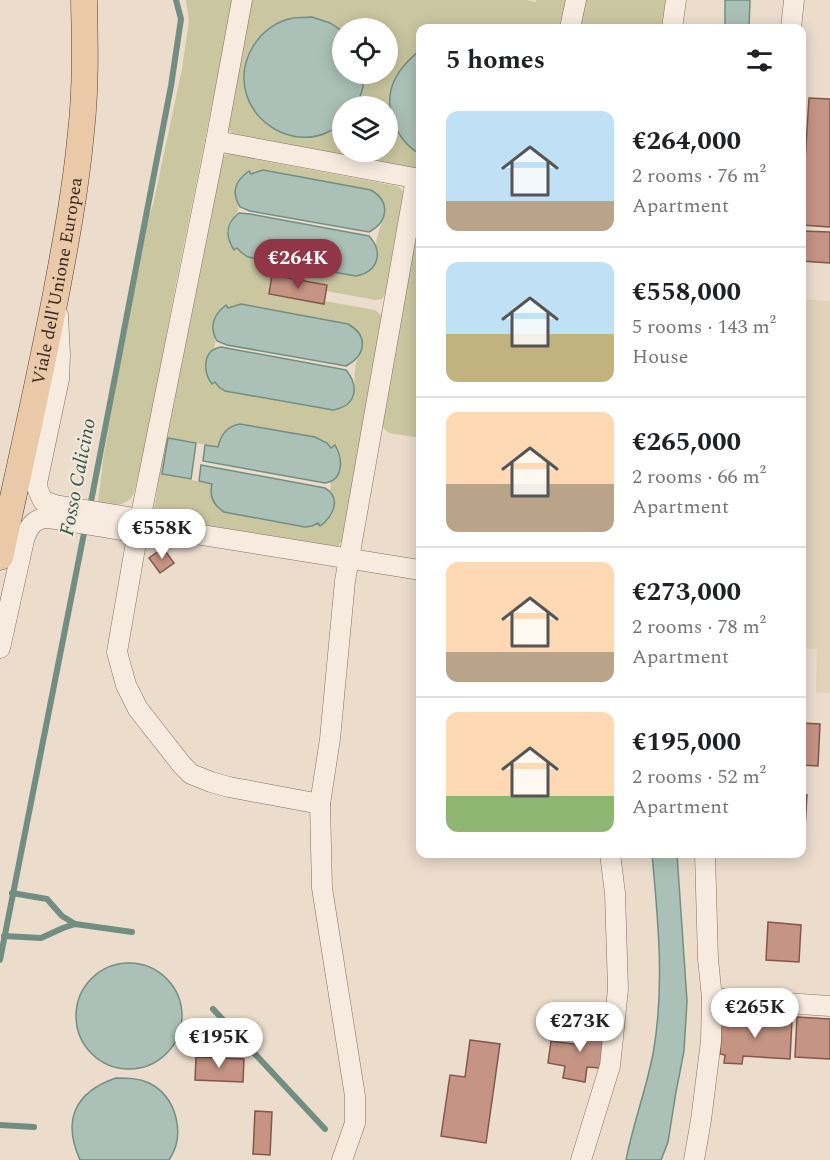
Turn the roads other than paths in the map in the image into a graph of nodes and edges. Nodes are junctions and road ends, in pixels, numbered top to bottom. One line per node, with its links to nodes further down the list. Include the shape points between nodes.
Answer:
1 (84, 0): 12 (main road, Viale dell'Unione Europea, via 81,130)
2 (242, 0): 9 (street)
3 (576, 0): 6 (street)
4 (676, 0): 7 (street)
5 (794, 0): 8 (street)
6 (571, 24)
7 (673, 24)
8 (792, 24)
9 (216, 141): 10 (street); 14 (street)
10 (416, 179)
11 (416, 190): 16 (street)
12 (56, 292): 13 (street, via 59,380 37,483 43,501); 15 (main road, Viale dell'Unione Europea)
13 (53, 512): 14 (street, via 110,521 129,517); 18 (street, via 36,520 27,532)
14 (139, 525): 16 (street); 19 (street, via 117,652 138,709 191,774 230,787)
15 (0, 558)
16 (349, 558): 17 (street); 19 (street)
17 (416, 569)
18 (0, 648)
19 (320, 804): 24 (street, via 322,888 355,1096 355,1123)
20 (611, 858): 25 (street, via 618,989 610,1066)
21 (705, 858): 22 (street)
22 (712, 998): 23 (street); 26 (street, via 710,1055)
23 (830, 1006)
24 (342, 1160)
25 (581, 1160)
26 (694, 1160)

